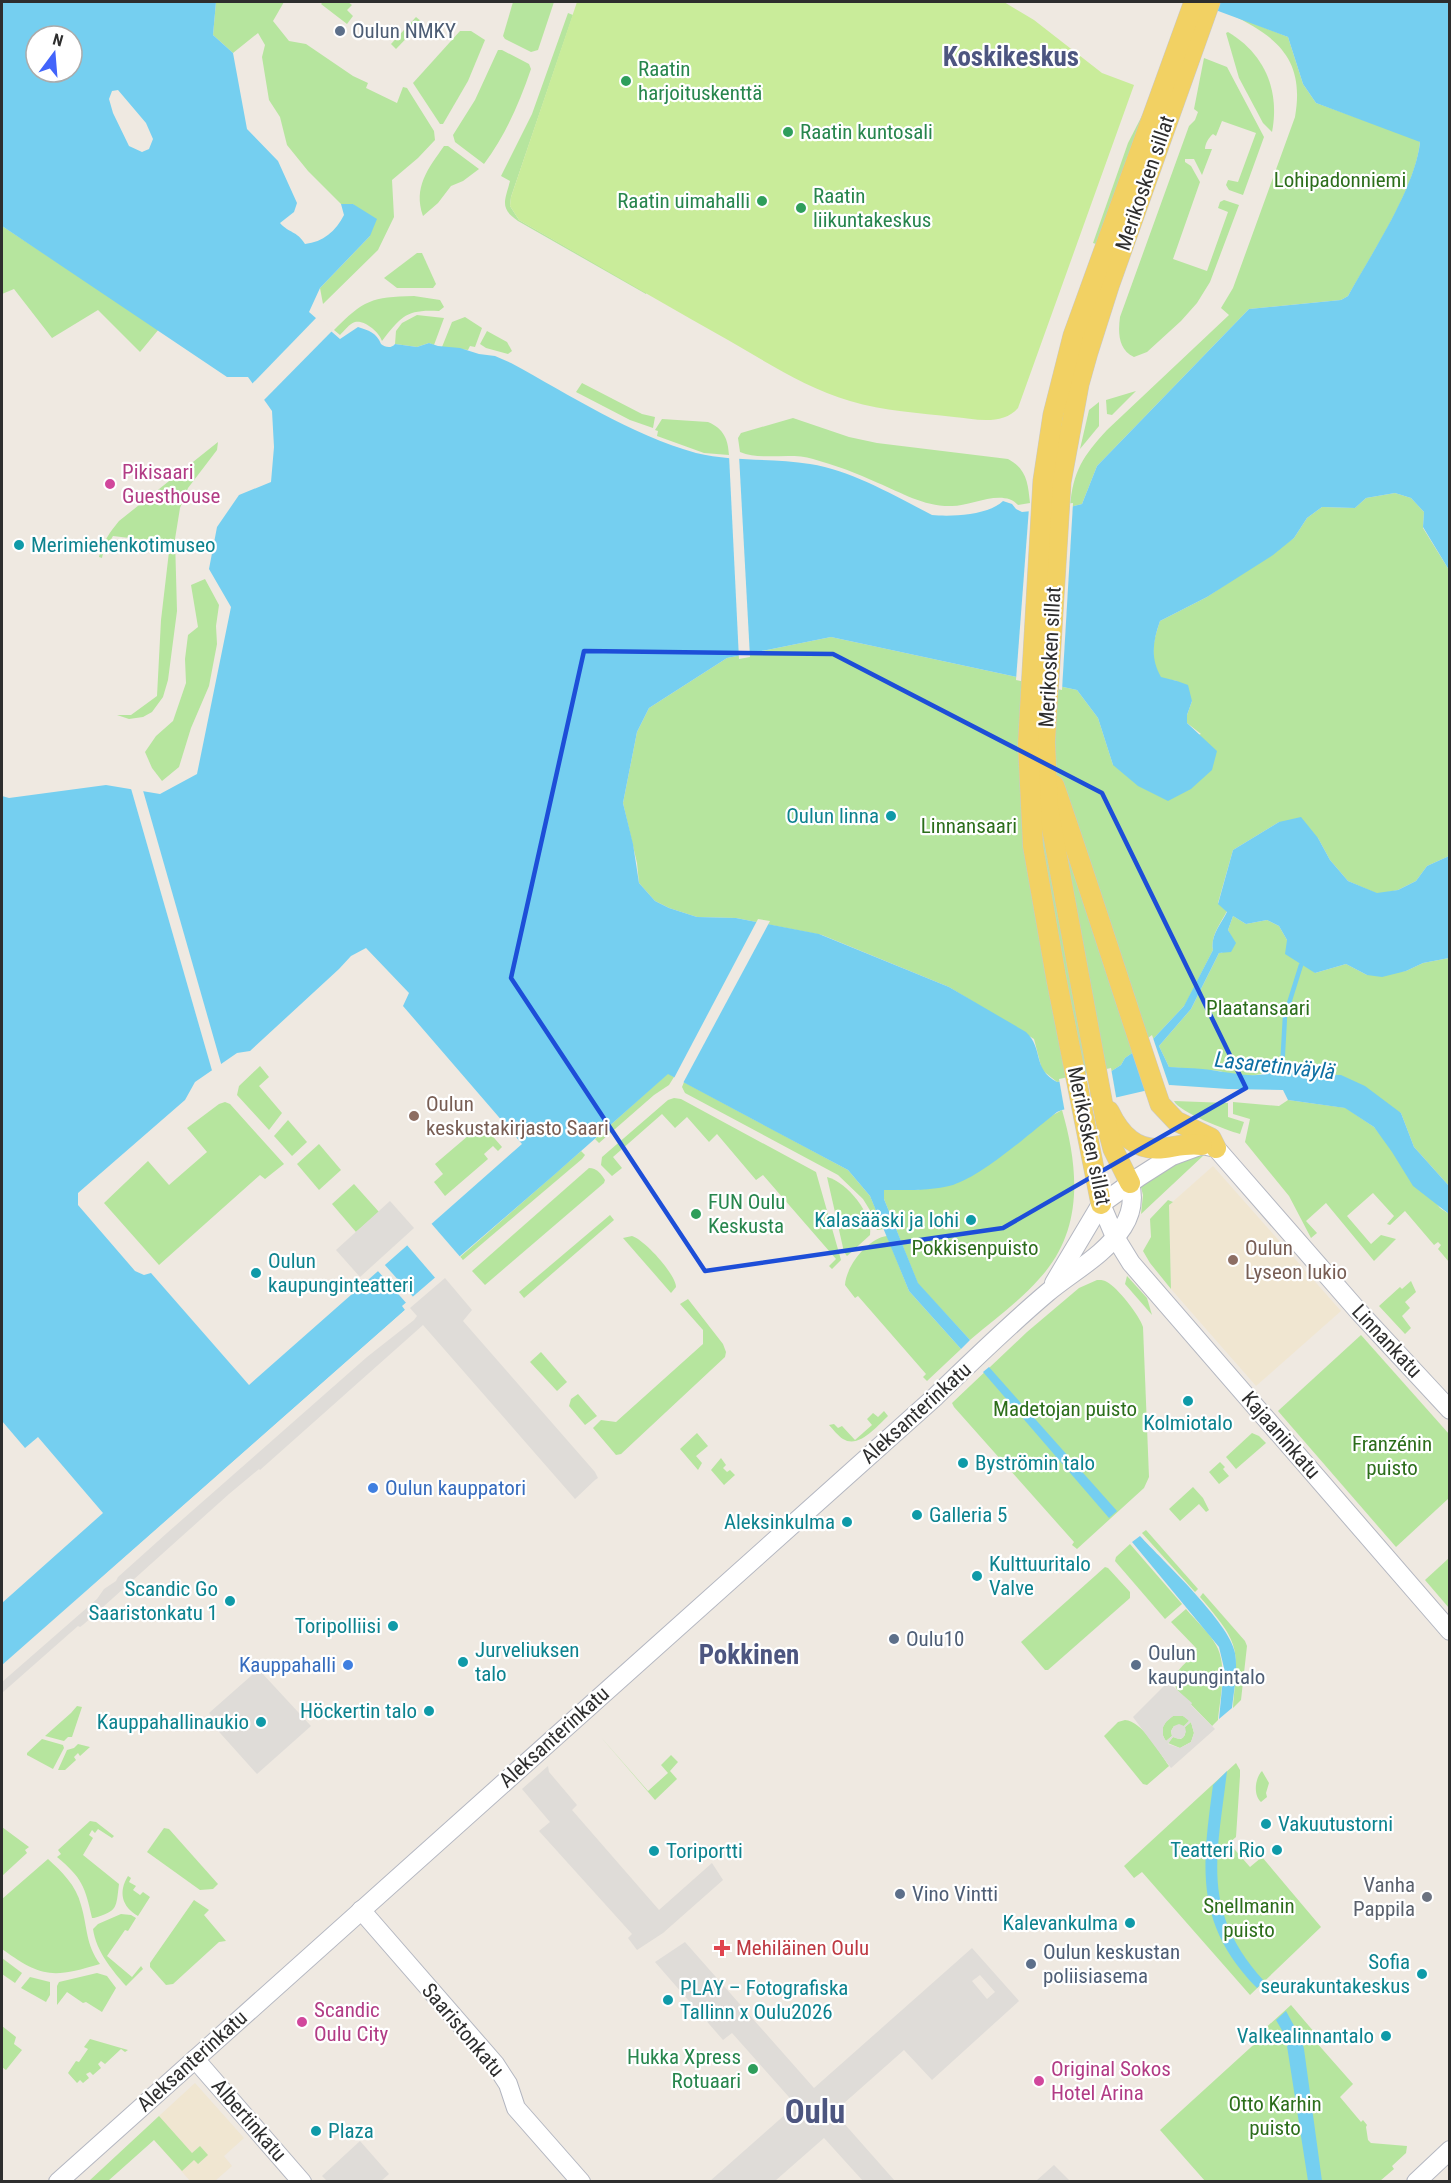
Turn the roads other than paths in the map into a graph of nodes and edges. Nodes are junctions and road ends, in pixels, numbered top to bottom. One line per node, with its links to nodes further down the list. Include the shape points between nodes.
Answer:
1 (1194, 2): 3 (main road, Merikosken sillat)
2 (1210, 2): 3 (main road, Merikosken sillat)
3 (1182, 57): 4 (main road, Merikosken sillat, via 1073,336 1053,415)
4 (1039, 749): 5 (main road, Merikosken sillat, via 1100,1094); 6 (main road, via 1089,886 1160,1104 1176,1121 1210,1138); 8 (main road, Merikosken sillat, via 1033,846)
5 (1110, 1122): 6 (main road, via 1129,1139 1150,1149 1188,1143); 7 (main road, Merikosken sillat, via 1113,1149)
6 (1209, 1147): 7 (main road, via 1172,1156); 11 (main road, Linnankatu)
7 (1131, 1183): 8 (main road); 9 (main road, Merikosken sillat, via 1130,1214)
8 (1101, 1204): 9 (main road, Merikosken sillat); 10 (main road, Aleksanterinkatu)
9 (1115, 1238): 10 (main road, Aleksanterinkatu); 12 (main road, Kajaaninkatu, via 1156,1293)
10 (1048, 1292): 13 (main road, Aleksanterinkatu)
11 (1449, 1410)
12 (1449, 1631)
13 (361, 1910): 14 (main road, Aleksanterinkatu); 18 (main road, Saaristonkatu, via 495,2064 508,2084 516,2108)
14 (195, 2059): 16 (main road, Aleksanterinkatu); 17 (main road, Albertinkatu)
15 (1449, 2150): 19 (main road)
16 (58, 2181)
17 (302, 2181)
18 (581, 2181)
19 (1416, 2181)

